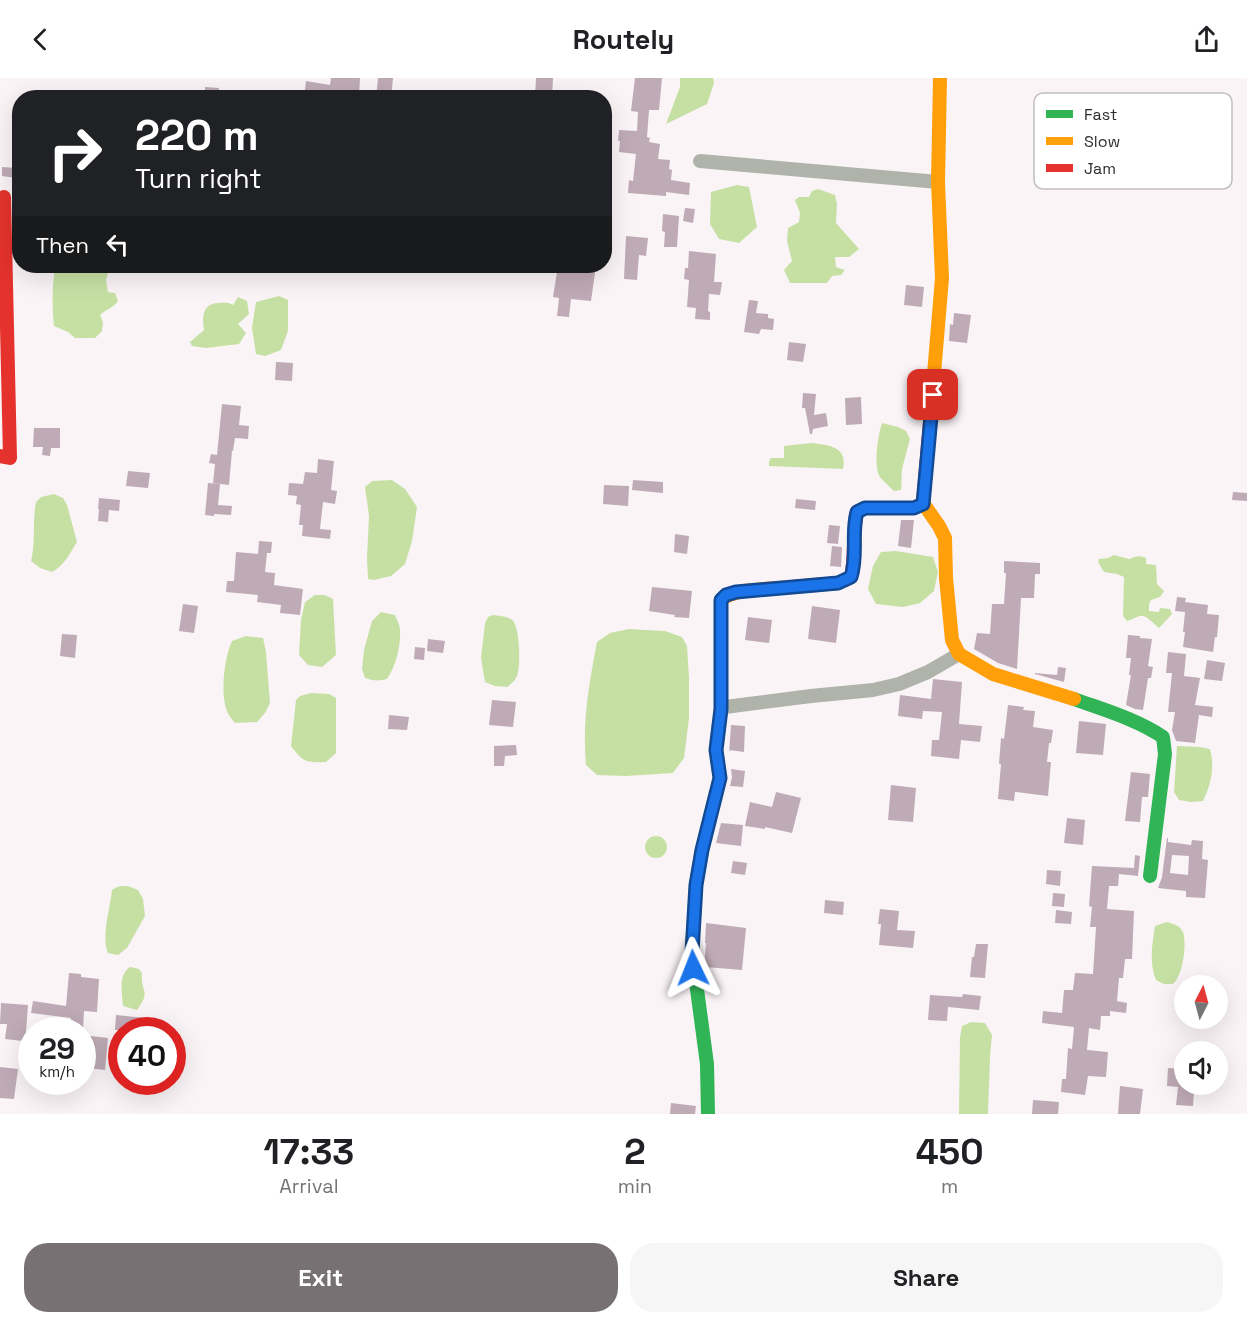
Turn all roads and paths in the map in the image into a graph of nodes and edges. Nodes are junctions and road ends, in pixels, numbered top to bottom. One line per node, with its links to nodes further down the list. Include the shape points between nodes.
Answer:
1 (940, 78): 3 (street)
2 (700, 161): 3 (street)
3 (938, 182): 6 (street, via 942,278)
4 (4, 197): 5 (street, via 10,458)
5 (0, 456)
6 (923, 504): 7 (street, via 945,538 952,640); 8 (street, via 914,508 865,508 857,512 851,577 838,583 736,592 721,600)
7 (959, 654): 8 (street, via 899,684); 9 (street, via 993,674 1119,715 1163,737 1165,754)
8 (721, 709): 10 (street, via 716,750 720,778 696,885 692,952)
9 (1150, 876)
10 (708, 1114)

